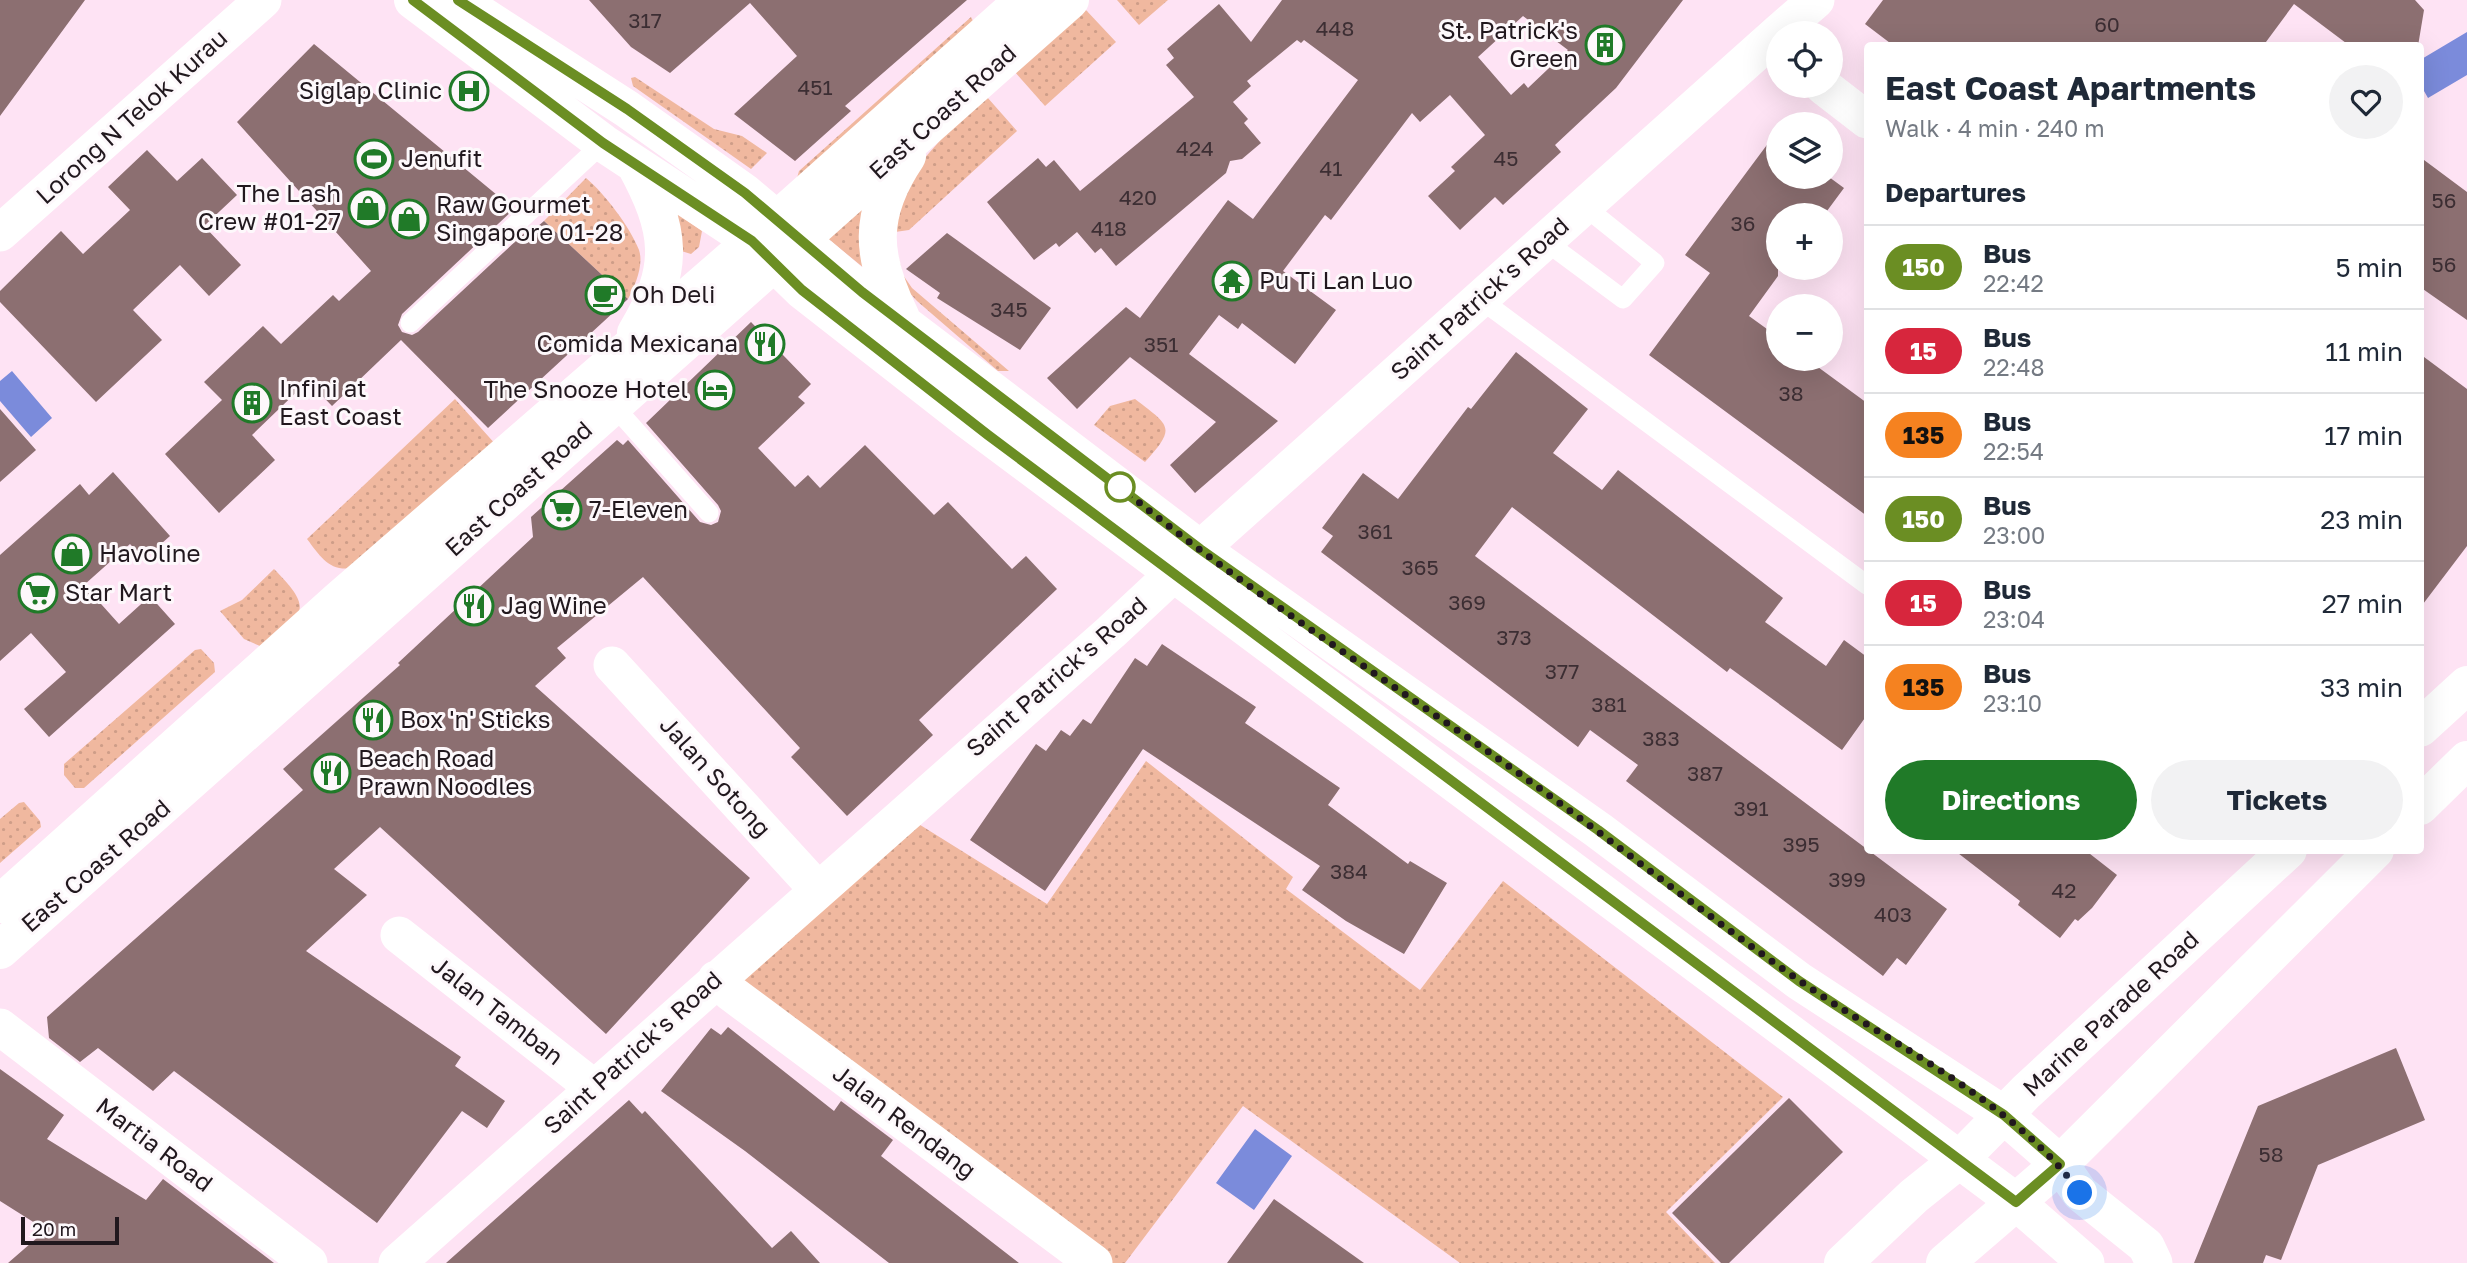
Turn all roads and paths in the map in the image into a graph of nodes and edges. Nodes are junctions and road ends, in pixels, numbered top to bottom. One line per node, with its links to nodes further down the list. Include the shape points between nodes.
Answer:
1 (263, 0): 16 (street, Lorong N Telok Kurau)
2 (413, 0): 13 (main road)
3 (458, 0): 10 (main road)
4 (1024, 0): 17 (main road, East Coast Road)
5 (1070, 0): 12 (main road, East Coast Road)
6 (1815, 0): 7 (street, Saint Patrick's Road)
7 (1794, 21)
8 (1766, 48): 15 (street, Saint Patrick's Road)
9 (1839, 98): 11 (street)
10 (627, 109): 13 (main road); 17 (main road)
11 (1864, 118)
12 (928, 125): 17 (main road, East Coast Road); 21 (main road, via 893,176 878,221 877,256 883,282)
13 (603, 143): 14 (main road); 20 (lane)
14 (635, 164): 17 (main road); 22 (main road, via 659,215 665,254 656,300)
15 (1584, 206): 18 (street, Saint Patrick's Road); 18 (lane, via 1655,263 1623,299)
16 (0, 233)
17 (776, 241): 21 (main road); 22 (main road, East Coast Road); 23 (main road, East Coast Road); 26 (main road, via 873,346)
18 (1545, 241): 19 (street, Saint Patrick's Road)
19 (1480, 299): 25 (street, Saint Patrick's Road); 27 (lane)
20 (410, 323)
21 (903, 323): 25 (main road)
22 (626, 350): 36 (main road, East Coast Road)
23 (612, 405): 24 (lane); 38 (main road, East Coast Road)
24 (709, 513)
25 (1200, 549): 26 (street, Saint Patrick's Road); 42 (main road, via 1598,830 1799,981)
26 (1172, 575): 35 (street, Saint Patrick's Road); 43 (main road)
27 (1864, 583)
28 (612, 665): 35 (street, Jalan Sotong)
29 (2467, 685): 30 (main road)
30 (2424, 724)
31 (2467, 760): 32 (main road)
32 (2424, 802)
33 (2284, 854): 42 (main road, Marine Parade Road)
34 (2371, 854): 44 (main road)
35 (818, 890): 39 (street, Saint Patrick's Road)
36 (0, 904)
37 (399, 934): 41 (street, Jalan Tamban)
38 (0, 950)
39 (716, 979): 41 (street, Saint Patrick's Road); 48 (street, Jalan Rendang)
40 (0, 1027): 46 (street, Martia Road)
41 (594, 1088): 47 (street, Saint Patrick's Road)
42 (2004, 1115): 43 (main road, Marine Parade Road); 44 (main road)
43 (1959, 1160): 45 (main road); 49 (main road, Marine Parade Road)
44 (2060, 1164): 45 (main road); 52 (street, via 2080,1193 2146,1246)
45 (2016, 1202): 50 (main road); 51 (street)
46 (309, 1263)
47 (397, 1263)
48 (1094, 1263)
49 (1843, 1263)
50 (1945, 1263)
51 (2086, 1263)
52 (2154, 1263)

